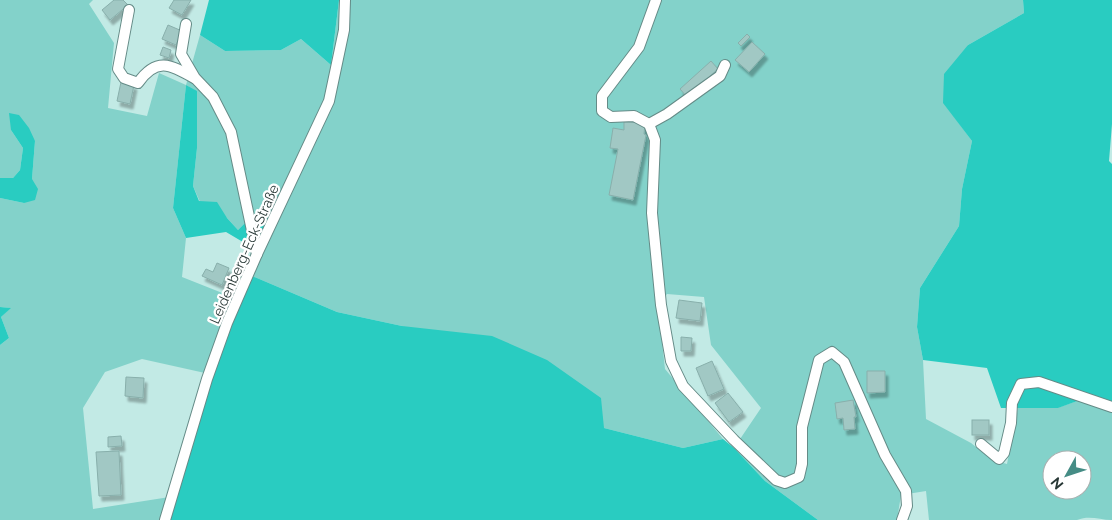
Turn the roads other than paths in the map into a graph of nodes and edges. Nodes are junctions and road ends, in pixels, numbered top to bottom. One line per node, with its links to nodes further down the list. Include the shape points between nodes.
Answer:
1 (346, 0): 8 (street, Leidenberg-Eck-Straße, via 344,30 329,101)
2 (656, 0): 7 (street, via 639,47 602,96 602,111 611,117 634,116)
3 (129, 10): 6 (street, via 118,69 124,78 138,83 157,65 175,67)
4 (186, 24): 6 (street, via 181,54)
5 (725, 65): 7 (street, via 720,76)
6 (195, 78): 8 (street, via 213,97 231,132)
7 (649, 124): 12 (street, via 655,140 652,213 661,305 671,361 683,386 776,480 786,483 798,477 802,464 802,427 819,360 832,352 844,362 885,455 906,491)
8 (257, 254): 11 (street, Leidenberg-Eck-Straße, via 207,379)
9 (1112, 406): 10 (street, via 1039,382 1021,384 1012,403 1004,453 999,459)
10 (981, 444)
11 (165, 520)
12 (902, 520)

